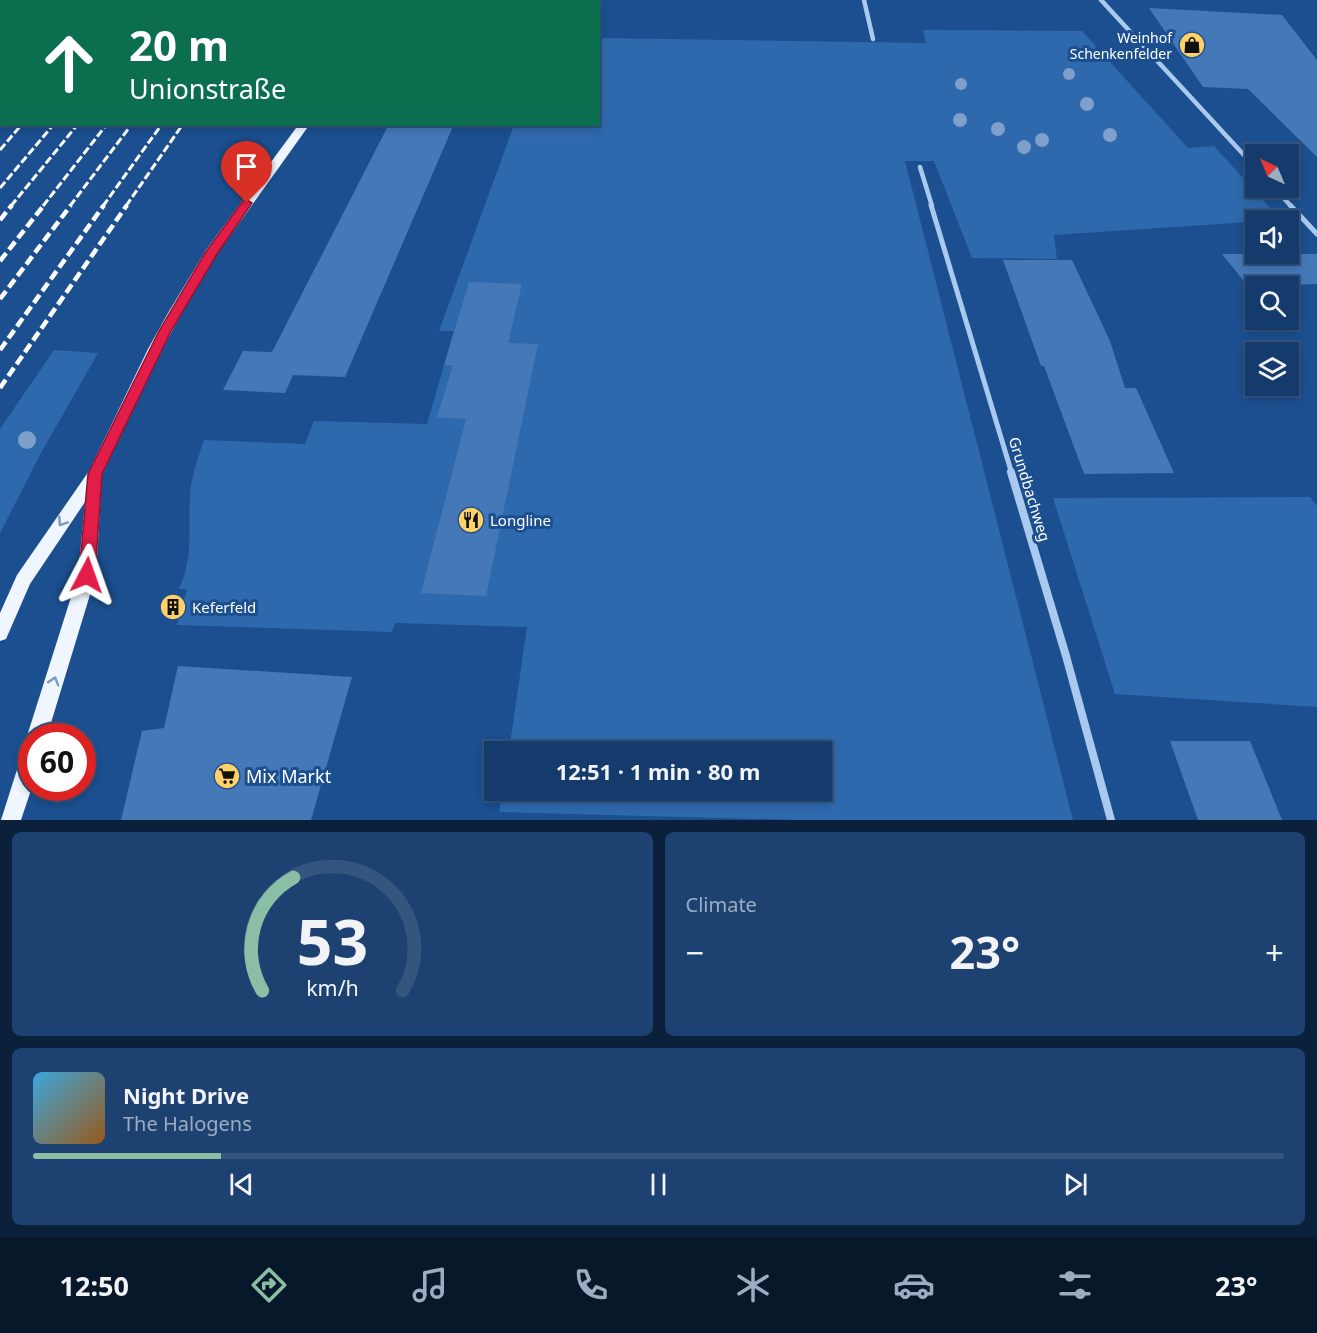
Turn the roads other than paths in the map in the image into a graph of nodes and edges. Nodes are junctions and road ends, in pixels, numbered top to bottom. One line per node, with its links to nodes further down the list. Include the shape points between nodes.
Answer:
1 (864, 0): 3 (street)
2 (1101, 0): 5 (street)
3 (873, 39)
4 (303, 126): 9 (main road, via 193,283 155,349)
5 (1245, 156)
6 (920, 167): 14 (street, Grundbachweg)
7 (1283, 198): 8 (street)
8 (1317, 234)
9 (95, 474): 10 (main road, one-way to 10, via 23,580); 11 (main road, one-way to 9, via 87,575)
10 (0, 633)
11 (41, 723)
12 (18, 798): 13 (main road)
13 (11, 820)
14 (1111, 820)

